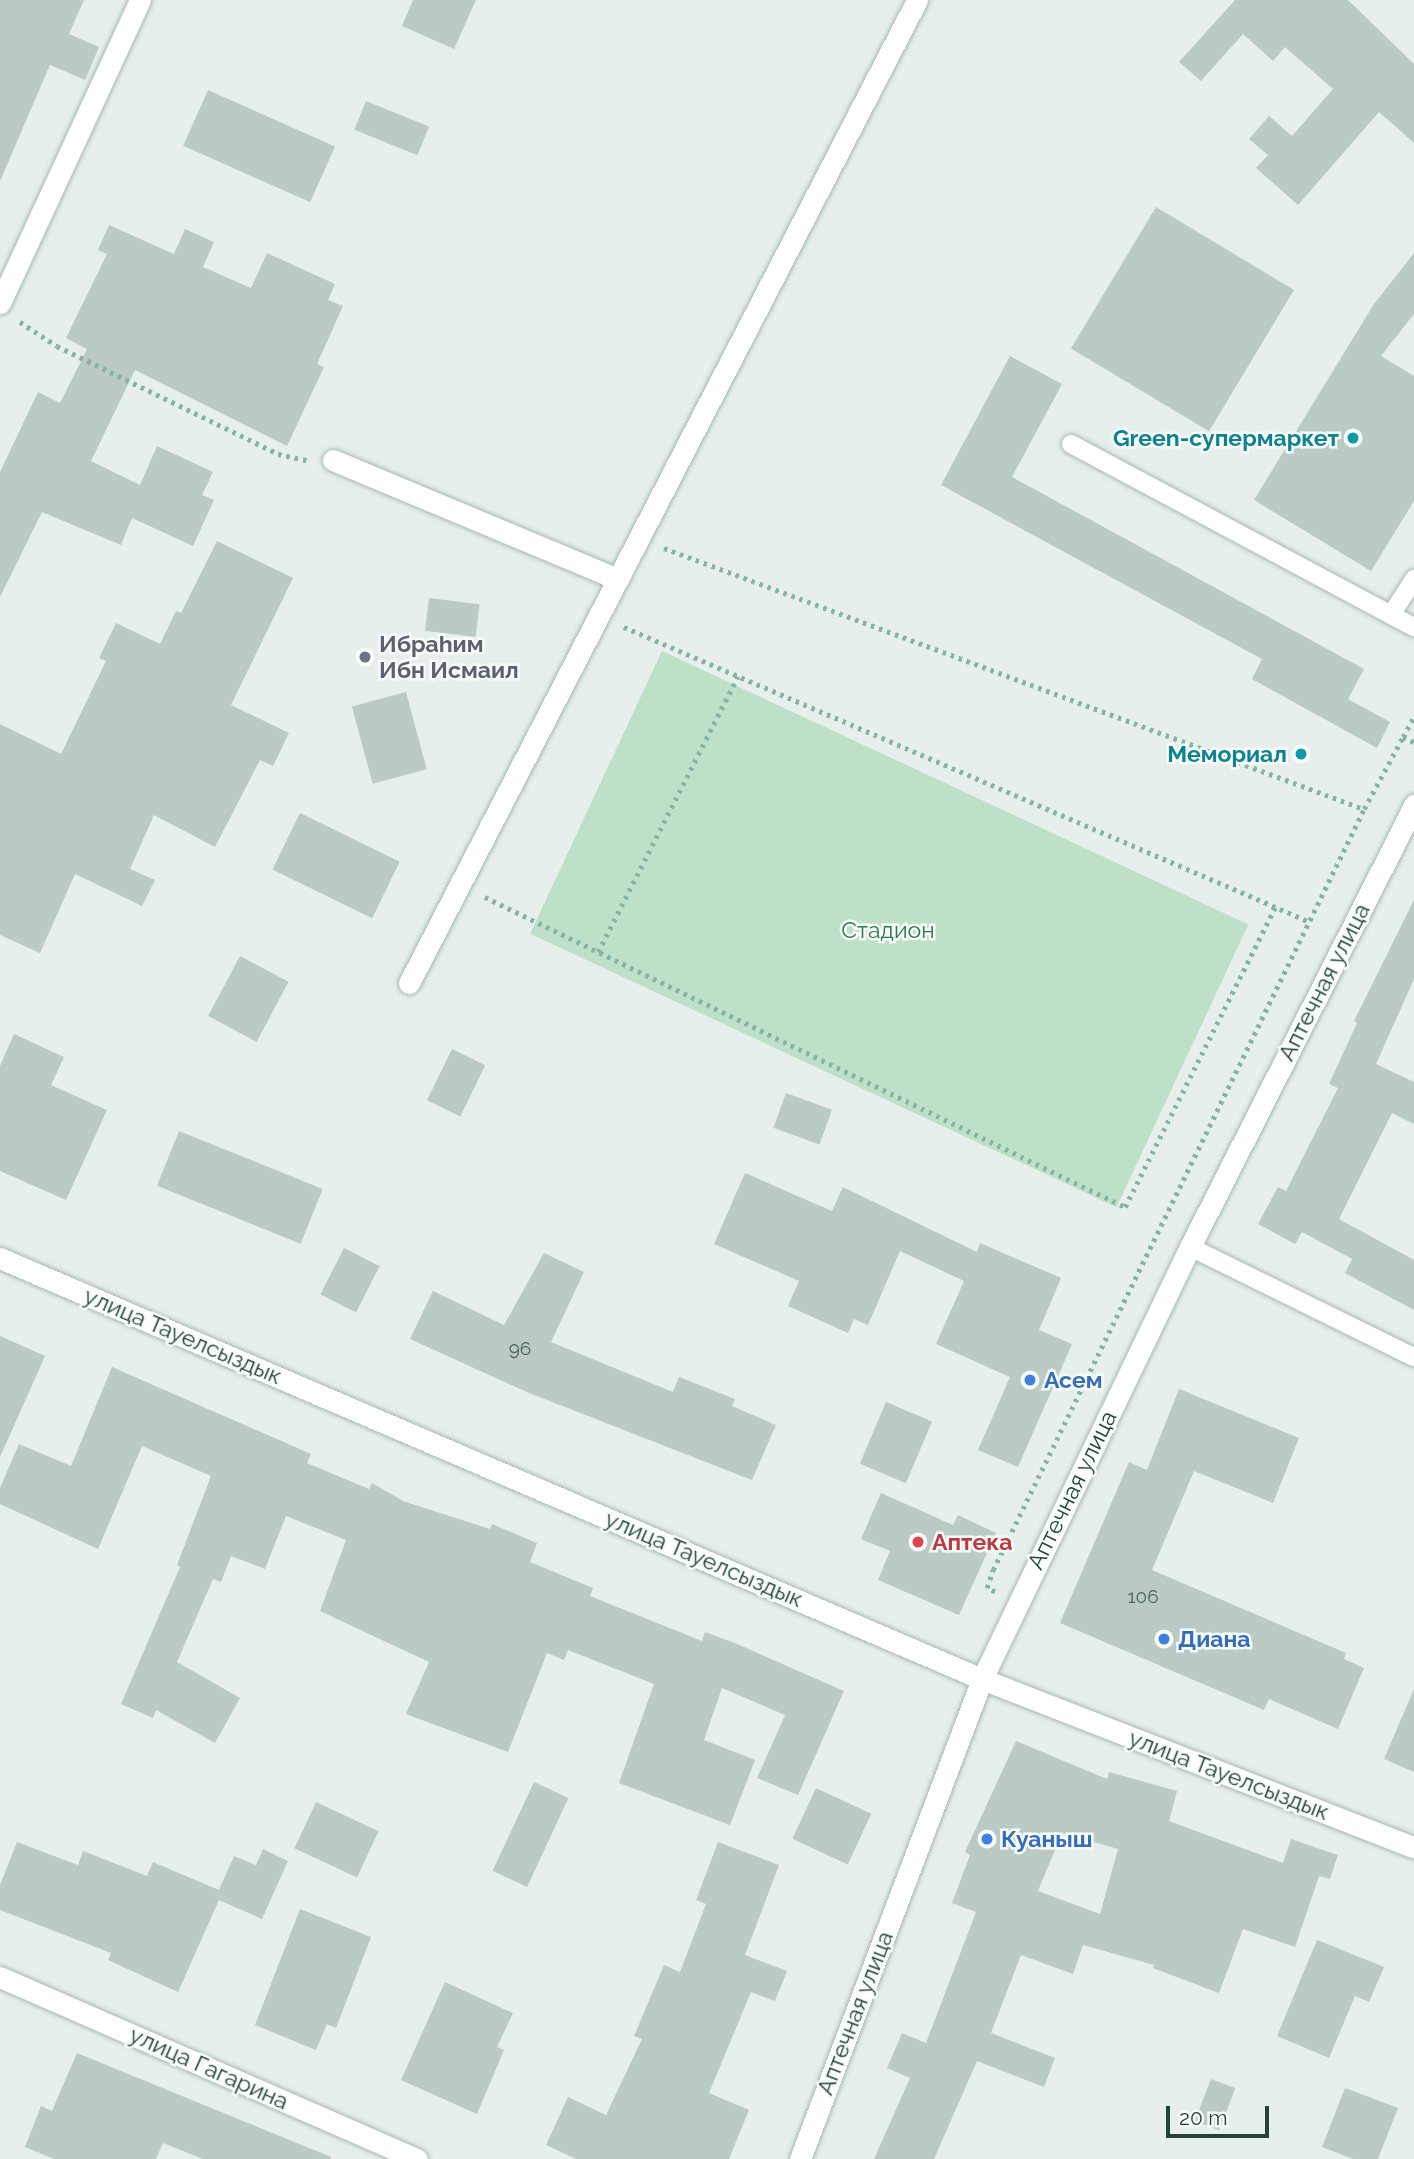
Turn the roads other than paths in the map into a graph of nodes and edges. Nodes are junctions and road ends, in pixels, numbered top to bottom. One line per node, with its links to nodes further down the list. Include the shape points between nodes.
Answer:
1 (140, 0): 3 (street)
2 (917, 0): 6 (street)
3 (0, 303)
4 (1071, 444): 8 (lane)
5 (333, 460): 6 (street)
6 (618, 579): 11 (street)
7 (1414, 579): 8 (lane)
8 (1391, 615): 9 (lane)
9 (1414, 627)
10 (1414, 806): 12 (street, Аптечная улица)
11 (409, 983)
12 (1190, 1247): 14 (lane); 15 (street, Аптечная улица)
13 (0, 1258): 15 (street, улица Тауелсыздык)
14 (1414, 1357)
15 (982, 1679): 16 (street, улица Тауелсыздык); 19 (street, Аптечная улица)
16 (1414, 1847)
17 (0, 1977): 18 (street, улица Гагарина)
18 (417, 2159)
19 (800, 2159)

